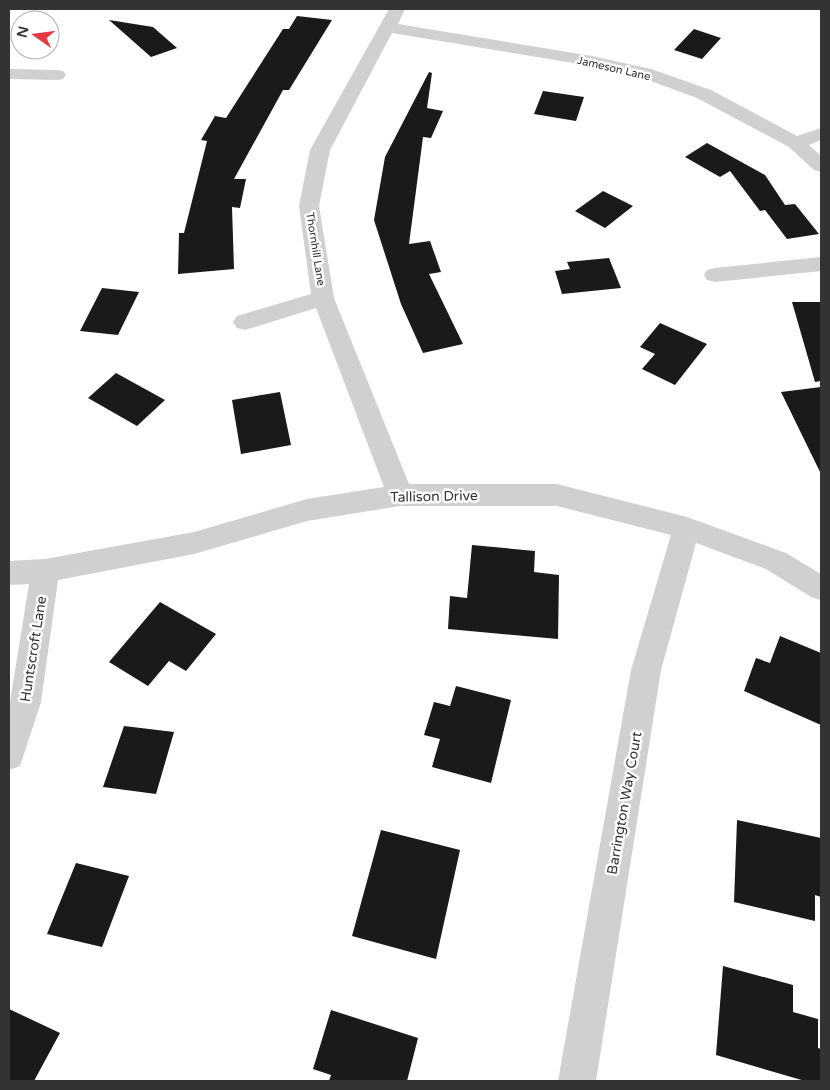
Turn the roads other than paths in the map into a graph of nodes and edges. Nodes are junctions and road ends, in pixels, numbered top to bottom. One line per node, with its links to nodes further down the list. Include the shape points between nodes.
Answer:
1 (397, 9): 2 (street, Thornhill Lane)
2 (386, 27): 6 (street, Jameson Lane, via 592,61 645,73 704,94); 10 (street, Thornhill Lane, via 320,150 309,206)
3 (9, 74): 4 (street)
4 (57, 75)
5 (821, 134): 6 (street)
6 (796, 143): 7 (street, Jameson Lane)
7 (821, 166)
8 (821, 264): 9 (street)
9 (715, 275)
10 (323, 298): 11 (street); 12 (street, Thornhill Lane)
11 (245, 322)
12 (400, 495): 13 (street, Tallison Drive, via 557,495); 14 (street, Tallison Drive, via 307,510 194,543)
13 (687, 528): 16 (street, Tallison Drive, via 776,561); 18 (street, Barrington Way Court, via 646,670)
14 (46, 571): 15 (street, Tallison Drive); 17 (street, Huntscroft Lane, via 26,702)
15 (9, 573)
16 (821, 588)
17 (9, 755)
18 (577, 1081)

